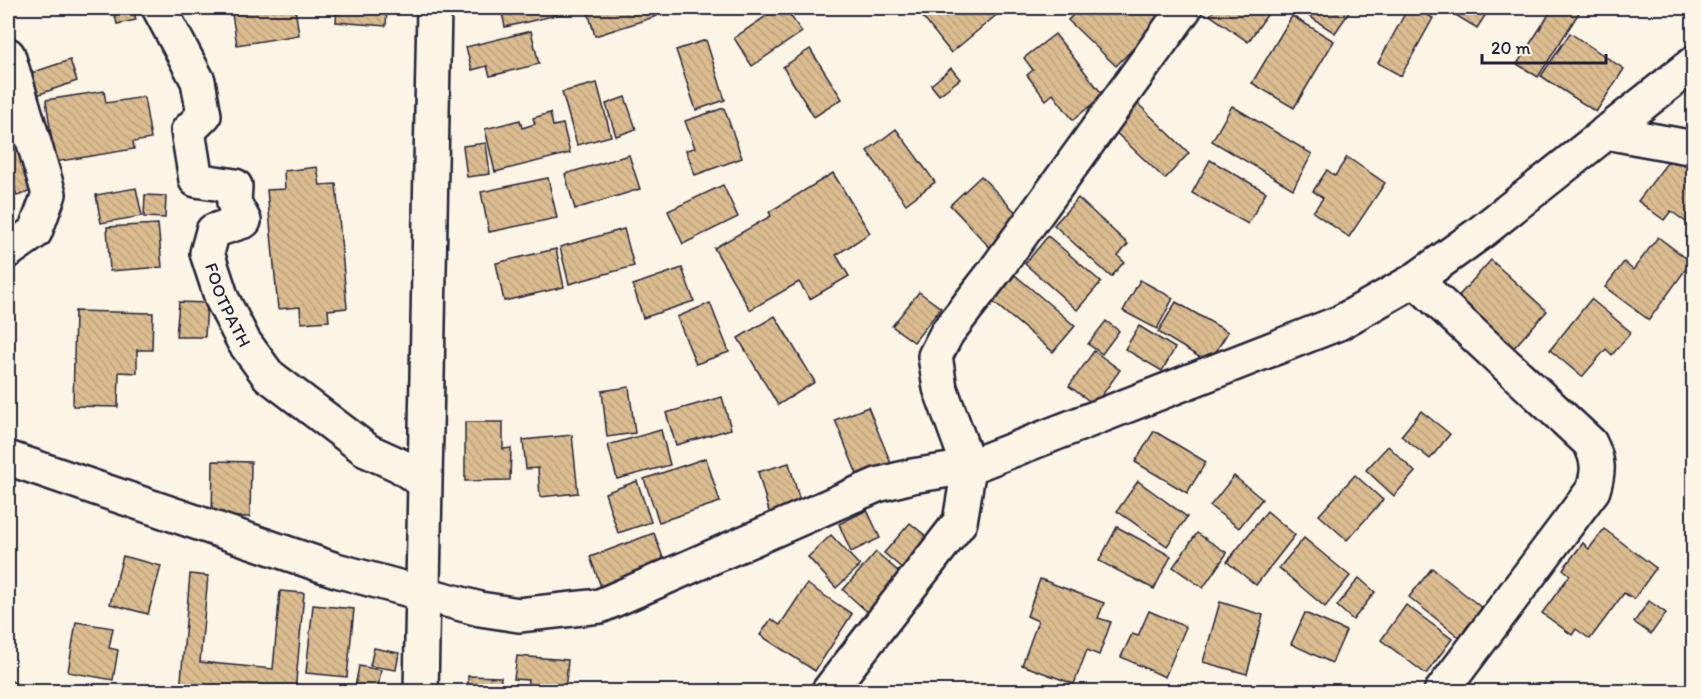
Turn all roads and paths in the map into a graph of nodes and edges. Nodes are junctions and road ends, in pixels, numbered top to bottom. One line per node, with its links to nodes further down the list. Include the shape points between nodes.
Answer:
1 (159, 8): 12 (street, FOOTPATH, via 198,81 204,115 188,130 196,180 235,186 234,203 244,221 213,231 207,253 222,299 244,342 267,375 368,452 399,465)
2 (434, 8): 12 (street)
3 (1185, 8): 11 (street, via 947,333 935,356 940,388)
4 (8, 55): 8 (street, via 49,194 35,232)
5 (1694, 63): 6 (street)
6 (1606, 132): 7 (street); 9 (street, via 1480,233)
7 (1694, 148)
8 (8, 251)
9 (1415, 279): 11 (street, via 1329,328); 16 (street, via 1590,443 1598,459 1593,490)
10 (8, 458): 13 (street, via 305,560)
11 (969, 467): 13 (street, via 877,485 600,606 519,615 480,609); 15 (street, via 960,522)
12 (424, 482): 13 (street)
13 (421, 592): 14 (street)
14 (421, 692)
15 (828, 692)
16 (1442, 692)

